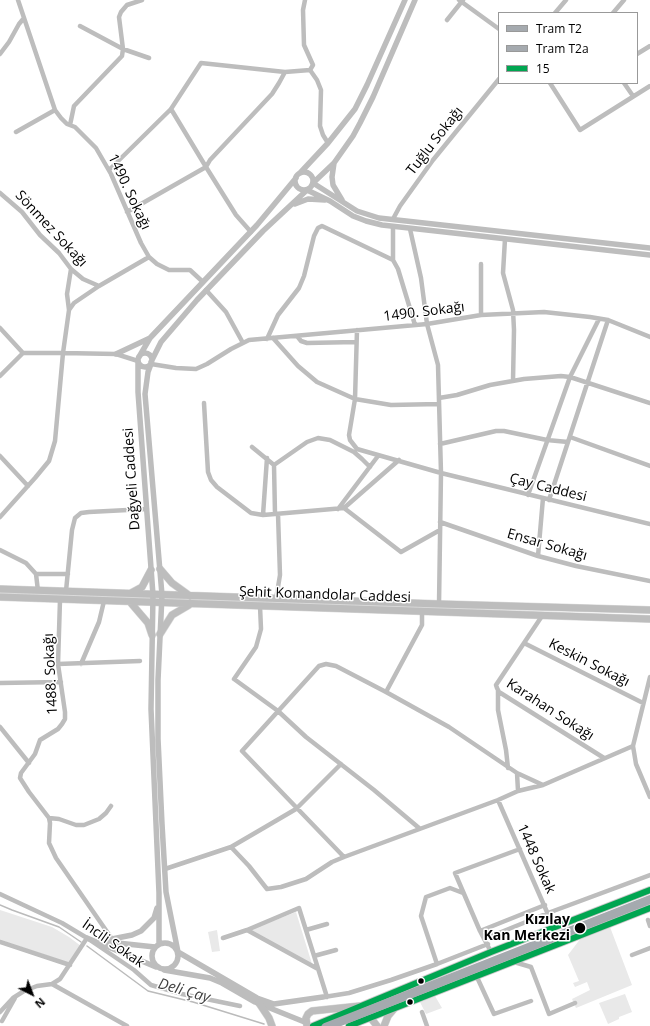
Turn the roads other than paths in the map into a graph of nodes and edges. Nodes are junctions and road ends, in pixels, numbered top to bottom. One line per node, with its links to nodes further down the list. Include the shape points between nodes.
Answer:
1 (18, 0): 11 (street, 1490. Sokağı)
2 (142, 0): 16 (street, via 127,5 119,17)
3 (306, 0): 20 (street, via 303,10 304,42 313,65)
4 (404, 0): 31 (street, via 362,95)
5 (415, 0): 32 (street, via 368,108)
6 (461, 0): 12 (street); 14 (street)
7 (566, 0): 9 (street)
8 (624, 0): 10 (street)
9 (556, 12)
10 (614, 12)
11 (24, 18): 18 (street); 28 (street, 1490. Sokağı)
12 (447, 20)
13 (80, 26): 16 (street)
14 (498, 28)
15 (650, 46): 17 (street)
16 (123, 49): 19 (street); 29 (street, via 120,59 74,106)
17 (638, 53)
18 (0, 54)
19 (149, 58)
20 (310, 70): 21 (street); 31 (street, via 321,90 320,126)
21 (285, 72): 27 (street, via 201,63); 33 (street, via 272,94)
22 (498, 80): 43 (street, Tuğlu Sokağı, via 433,160)
23 (551, 84): 26 (street, via 580,130)
24 (625, 84): 26 (street)
25 (650, 86): 26 (street)
26 (633, 96)
27 (171, 109): 33 (street); 34 (street)
28 (55, 110): 29 (street, 1490. Sokağı); 30 (street)
29 (70, 125): 34 (street, 1490. Sokağı, via 96,148)
30 (16, 132)
31 (328, 143): 35 (street)
32 (334, 163): 36 (street); 40 (street, via 333,185)
33 (206, 167): 42 (street); 46 (street, via 236,215)
34 (109, 170): 42 (street, 1490. Sokağı)
35 (298, 175): 36 (street, via 308,173); 37 (street, via 296,184 299,188); 46 (street)
36 (313, 183): 37 (street); 40 (street)
37 (307, 190): 39 (street); 41 (street)
38 (0, 193): 53 (street, Sönmez Sokağı, via 22,212)
39 (330, 201): 41 (street, via 308,199); 44 (street, via 353,216)
40 (344, 203): 43 (street, via 366,215)
41 (284, 211): 56 (street, Dağyeli Caddesi)
42 (127, 212): 50 (street, 1490. Sokağı)
43 (393, 219): 48 (street)
44 (393, 226): 45 (street); 51 (street)
45 (410, 229): 47 (street); 62 (street, via 421,278)
46 (251, 232): 54 (street)
47 (505, 239): 49 (street); 58 (street, via 503,273)
48 (650, 248)
49 (650, 255)
50 (149, 257): 54 (street, 1490. Sokağı, via 169,270 190,270); 55 (street)
51 (393, 260): 63 (street); 70 (street, via 322,226 318,228 299,288 278,315)
52 (480, 264): 59 (street)
53 (71, 269): 55 (street, Sönmez Sokağı, via 83,279); 57 (street, via 67,294)
54 (204, 282): 68 (street)
55 (99, 286): 57 (street)
56 (206, 290): 72 (street, via 226,312); 77 (street, Dağyeli Caddesi, via 166,335)
57 (68, 310): 74 (street)
58 (512, 314): 59 (street, 1490. Sokağı); 60 (street, 1490. Sokağı, via 544,312); 80 (street)
59 (481, 315): 62 (street, 1490. Sokağı)
60 (599, 318): 61 (street, 1490. Sokağı); 79 (street)
61 (608, 320): 67 (street, 1490. Sokağı); 81 (street)
62 (427, 324): 63 (street, 1490. Sokağı); 82 (street, via 438,365)
63 (415, 325): 65 (street, 1490. Sokağı)
64 (0, 328): 73 (street)
65 (357, 330): 66 (street, 1490. Sokağı); 71 (street, Çay Caddesi)
66 (297, 336): 69 (street, 1490. Sokağı); 71 (street, via 307,344)
67 (650, 337)
68 (150, 338): 75 (street); 76 (street)
69 (273, 338): 70 (street, 1490. Sokağı); 83 (street, via 298,366 318,382)
70 (267, 339): 72 (street, 1490. Sokağı)
71 (356, 342): 83 (street, Çay Caddesi)
72 (243, 343): 77 (street, 1490. Sokağı, via 196,369)
73 (23, 353): 74 (street); 78 (street)
74 (63, 353): 75 (street); 99 (street, via 55,441 48,461)
75 (116, 354): 76 (street)
76 (138, 359): 77 (street, via 143,367 148,367); 77 (street, via 142,354 147,354 151,357); 104 (street, Dağyeli Caddesi)
77 (151, 363): 114 (street, Dağyeli Caddesi, via 145,394)
78 (0, 376)
79 (570, 377): 80 (street); 81 (street); 87 (street)
80 (513, 381): 82 (street)
81 (588, 383): 86 (street); 88 (street)
82 (439, 398): 85 (street)
83 (355, 399): 85 (street, via 391,405); 92 (street, Çay Caddesi, via 350,440 357,449)
84 (204, 403): 107 (street, via 208,472 211,480 252,513)
85 (439, 404): 89 (street)
86 (650, 404)
87 (547, 440): 88 (street); 89 (street, via 496,431); 100 (street)
88 (569, 440): 96 (street); 102 (street)
89 (440, 444): 98 (street)
90 (252, 447): 93 (street)
91 (0, 456): 99 (street)
92 (378, 456): 94 (street, Çay Caddesi); 97 (street)
93 (267, 458): 95 (street); 107 (street)
94 (399, 460): 98 (street, Çay Caddesi); 103 (street)
95 (274, 465): 97 (street, via 307,442 318,438 330,440 354,452); 106 (street)
96 (650, 466)
97 (370, 467): 105 (street)
98 (441, 473): 100 (street, Çay Caddesi); 109 (street)
99 (28, 486): 108 (street)
100 (528, 495): 101 (street, Çay Caddesi)
101 (543, 498): 102 (street, Çay Caddesi); 113 (street)
102 (549, 500): 110 (street, Çay Caddesi)
103 (344, 508): 105 (street); 111 (street, via 401,552)
104 (147, 509): 115 (street, Dağyeli Caddesi); 117 (street, via 81,514 75,518)
105 (338, 509): 106 (street)
106 (276, 514): 107 (street); 127 (street, via 280,575)
107 (263, 515)
108 (0, 517)
109 (440, 522): 111 (street); 113 (street, Ensar Sokağı)
110 (650, 524)
111 (440, 530): 134 (street)
112 (0, 550): 116 (street, via 26,563)
113 (538, 556): 118 (street, Ensar Sokağı)
114 (160, 569): 124 (street, Dağyeli Caddesi); 125 (main road, via 172,583)
115 (151, 570): 122 (main road, via 142,587); 123 (street, Dağyeli Caddesi)
116 (36, 574): 117 (street); 120 (street)
117 (68, 574): 121 (street)
118 (650, 581)
119 (0, 589): 120 (main road, Şehit Komandolar Caddesi)
120 (38, 591): 121 (main road, Şehit Komandolar Caddesi)
121 (66, 591): 122 (main road, Şehit Komandolar Caddesi)
122 (129, 594): 123 (main road, Şehit Komandolar Caddesi)
123 (153, 594): 124 (main road, Şehit Komandolar Caddesi); 131 (street, Dağyeli Caddesi)
124 (162, 595): 125 (main road, Şehit Komandolar Caddesi); 132 (street, Dağyeli Caddesi)
125 (190, 596): 127 (main road, Şehit Komandolar Caddesi)
126 (0, 597): 128 (main road, Şehit Komandolar Caddesi)
127 (276, 599): 134 (main road, Şehit Komandolar Caddesi)
128 (60, 600): 129 (main road, Şehit Komandolar Caddesi); 144 (street, 1488. Sokağı)
129 (104, 601): 130 (main road, Şehit Komandolar Caddesi); 145 (street, via 99,622)
130 (130, 602): 131 (main road, Şehit Komandolar Caddesi); 140 (main road, via 148,622)
131 (152, 603): 132 (main road, Şehit Komandolar Caddesi); 140 (street, Dağyeli Caddesi)
132 (162, 604): 133 (main road, Şehit Komandolar Caddesi); 141 (street, Dağyeli Caddesi)
133 (190, 604): 135 (main road, Şehit Komandolar Caddesi); 141 (main road, via 172,615)
134 (438, 604): 136 (main road, Şehit Komandolar Caddesi)
135 (260, 606): 137 (main road, Şehit Komandolar Caddesi); 152 (street, via 261,628 256,647 234,679)
136 (650, 610)
137 (422, 612): 138 (main road, Şehit Komandolar Caddesi); 150 (street, via 422,625)
138 (542, 616): 139 (main road, Şehit Komandolar Caddesi); 142 (street, Karahan Sokağı)
139 (648, 620)
140 (152, 634): 176 (street, Dağyeli Caddesi, via 151,709)
141 (160, 634): 171 (street, Dağyeli Caddesi, via 158,739)
142 (524, 643): 149 (street, Karahan Sokağı, via 496,685); 151 (street, Keskin Sokağı)
143 (140, 661): 145 (street)
144 (58, 664): 145 (street); 147 (street, 1488. Sokağı)
145 (81, 664)
146 (650, 677): 151 (street)
147 (61, 682): 148 (street); 156 (street, 1488. Sokağı, via 66,712 64,722 40,740)
148 (0, 683)
149 (498, 690): 155 (street, Karahan Sokağı); 158 (street, via 498,710)
150 (386, 692): 152 (street, via 336,666 326,664 319,666); 158 (street, via 449,727)
151 (643, 703): 154 (street)
152 (278, 711): 157 (street); 165 (street, via 242,751)
153 (0, 727): 156 (street)
154 (633, 746): 155 (street); 162 (street, via 636,764)
155 (604, 758): 160 (street)
156 (29, 763): 166 (street, 1488. Sokağı, via 21,773 20,780)
157 (341, 764): 165 (street); 167 (street)
158 (508, 768): 159 (street)
159 (517, 773): 160 (street); 161 (street)
160 (543, 785): 161 (street)
161 (518, 791): 163 (street)
162 (650, 797)
163 (498, 800): 167 (street); 169 (street, 1448 Sokak)
164 (111, 806): 166 (street, via 99,820 84,825)
165 (296, 809): 168 (street); 170 (street)
166 (49, 818): 189 (street, via 48,840 53,852)
167 (419, 828): 170 (street)
168 (231, 847): 170 (street, via 267,889 306,879); 171 (street)
169 (520, 849): 174 (street, via 455,873); 177 (street, 1448 Sokak)
170 (344, 857)
171 (165, 869): 197 (street, Dağyeli Caddesi, via 167,898)
172 (650, 875): 179 (street)
173 (650, 890): 183 (main road)
174 (464, 893): 186 (street); 202 (street, via 450,888 426,898 421,916)
175 (0, 894): 187 (street, İncili Sokak, via 62,923)
176 (159, 904): 189 (street, via 154,918 141,931 132,936); 194 (street, Dağyeli Caddesi)
177 (544, 905): 179 (street, 1448 Sokak); 186 (street)
178 (650, 908): 201 (main road)
179 (548, 913): 183 (street, 1448 Sokak); 190 (street)
180 (648, 920): 182 (street)
181 (327, 924): 185 (street)
182 (650, 926)
183 (554, 928): 198 (main road)
184 (247, 930): 185 (street, via 299,908); 188 (street); 205 (street)
185 (306, 930): 200 (street)
186 (480, 931): 190 (street)
187 (87, 938): 191 (street); 203 (street); 204 (street); 213 (street, İncili Sokak, via 134,970 151,985)
188 (223, 938)
189 (112, 939): 191 (street)
190 (484, 939): 193 (street)
191 (102, 941): 194 (street)
192 (0, 942): 203 (street)
193 (488, 944): 198 (street); 202 (street)
194 (157, 946): 197 (street, via 168,943); 204 (street, via 152,959 153,963)
195 (650, 948): 199 (street)
196 (336, 950): 200 (street)
197 (178, 952): 204 (street, via 179,957 175,965 168,970); 209 (street, via 257,998 274,1004)
198 (491, 952): 214 (main road)
199 (632, 955)
200 (314, 956): 205 (street)
201 (511, 962): 206 (main road); 212 (street, via 531,968 548,1014)
202 (437, 964): 209 (street, via 357,991)
203 (70, 965): 207 (street, via 60,979)
204 (162, 969): 211 (street, via 210,978)
205 (318, 969): 209 (street)
206 (476, 975): 210 (street, via 494,1014); 215 (main road)
207 (52, 984): 208 (street, via 32,988); 221 (street)
208 (16, 996): 216 (street); 219 (street)
209 (325, 997)
210 (531, 1001)
211 (259, 1003): 220 (street); 222 (main road)
212 (574, 1003)
213 (240, 1006)
214 (360, 1006): 218 (main road); 220 (main road); 220 (main road, via 315,1010 307,1016)
215 (397, 1007): 218 (main road); 225 (main road, via 388,1016)
216 (0, 1012)
217 (422, 1012): 226 (street)
218 (370, 1017): 223 (main road); 224 (main road)
219 (3, 1023)
220 (309, 1025)
221 (127, 1026)
222 (272, 1026)
223 (349, 1026)
224 (377, 1026)
225 (384, 1026)
226 (427, 1026)

